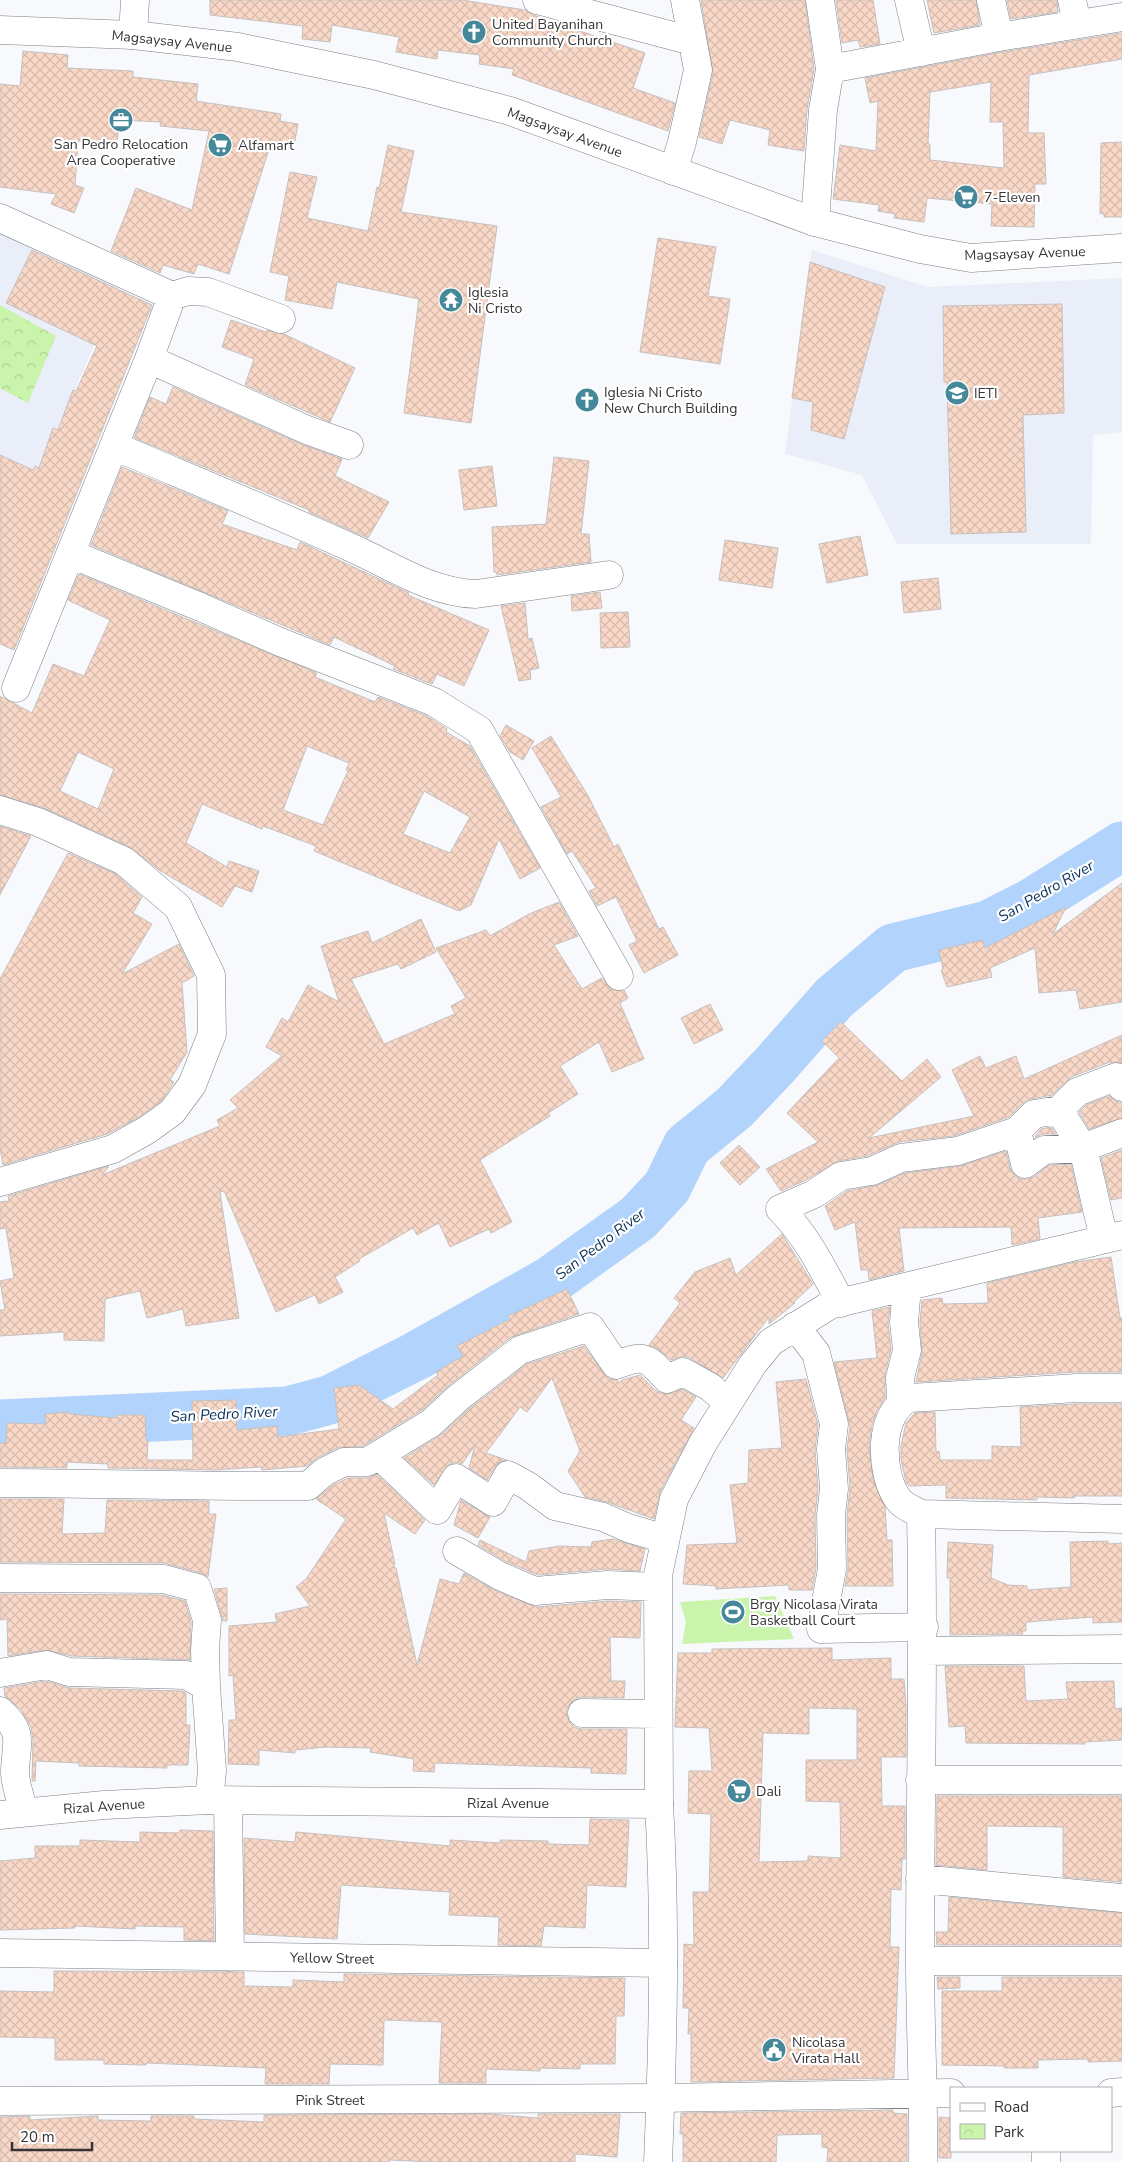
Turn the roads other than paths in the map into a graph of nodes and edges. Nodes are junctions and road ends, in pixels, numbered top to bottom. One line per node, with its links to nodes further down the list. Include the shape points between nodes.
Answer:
1 (135, 0): 10 (street)
2 (537, 0): 12 (street)
3 (685, 0): 12 (street)
4 (820, 0): 14 (street)
5 (909, 0): 13 (street)
6 (991, 0): 11 (street)
7 (1075, 12): 8 (street); 11 (street)
8 (1122, 17)
9 (0, 30): 10 (street, Magsaysay Avenue)
10 (133, 35): 15 (street, Magsaysay Avenue, via 238,47 374,75 510,111)
11 (1000, 37): 13 (street)
12 (692, 41): 15 (street, via 698,70)
13 (921, 52): 14 (street)
14 (830, 69): 17 (street, via 822,110)
15 (673, 171): 17 (street, Magsaysay Avenue)
16 (0, 218): 19 (street)
17 (815, 222): 18 (street, Magsaysay Avenue, via 920,249 971,258)
18 (1122, 248)
19 (172, 296): 20 (street, via 188,291 208,292); 21 (street)
20 (280, 319)
21 (149, 359): 22 (street, via 306,430); 23 (street)
22 (349, 444)
23 (114, 446): 24 (street); 25 (street, via 436,587 458,593 476,594)
24 (72, 554): 26 (street); 28 (street, via 280,642 434,702 479,730)
25 (608, 575)
26 (16, 688)
27 (0, 810): 34 (street, via 38,822 124,861 178,907 212,975 212,1034 192,1085 172,1112 113,1149)
28 (619, 976)
29 (1122, 1087): 30 (street, via 1116,1077 1077,1092)
30 (1059, 1110): 31 (street, via 1034,1114); 33 (street)
31 (1017, 1132): 33 (street, via 1025,1164 1044,1150); 37 (street, via 958,1151 901,1158 872,1171 841,1176 814,1194 780,1209 796,1225 816,1255)
32 (1122, 1133): 33 (street)
33 (1083, 1148): 35 (street)
34 (0, 1182)
35 (1113, 1237): 36 (street)
36 (906, 1287): 37 (street); 40 (street, via 904,1322 907,1350 900,1378)
37 (841, 1303): 38 (street, via 830,1305)
38 (796, 1326): 41 (street, via 771,1342); 50 (street, via 816,1353 834,1424 831,1450 834,1489 832,1569 821,1629)
39 (1122, 1388): 40 (street, via 961,1394 910,1398)
40 (901, 1402): 44 (street, via 888,1423 887,1478 899,1500)
41 (728, 1403): 42 (street, via 710,1387 683,1372 667,1380 652,1362 637,1357 616,1365 590,1327 520,1350 431,1423); 46 (street, via 674,1499)
42 (378, 1455): 43 (street, via 367,1462 344,1462 324,1472 308,1486); 46 (street, via 437,1510 456,1478 494,1502 508,1475 555,1506 603,1517)
43 (0, 1483)
44 (921, 1514): 45 (street); 50 (street)
45 (1122, 1519)
46 (665, 1539): 49 (street)
47 (457, 1551): 49 (street, via 500,1576 535,1591 608,1585)
48 (0, 1578): 53 (street, via 164,1579 197,1588 207,1620)
49 (658, 1586): 56 (street)
50 (924, 1639): 51 (street); 57 (street)
51 (1122, 1649)
52 (0, 1672): 53 (street, via 47,1665 69,1672 186,1675)
53 (206, 1686): 59 (street, via 212,1771)
54 (0, 1711): 61 (street, via 12,1721 18,1736)
55 (582, 1713): 56 (street)
56 (658, 1714): 60 (street)
57 (920, 1780): 58 (street); 62 (street)
58 (1122, 1780)
59 (218, 1800): 60 (street, Rizal Avenue); 61 (street, Rizal Avenue, via 104,1805); 65 (street)
60 (659, 1804): 68 (street)
61 (12, 1814)
62 (920, 1879): 63 (street); 66 (street)
63 (1122, 1898)
64 (0, 1953): 65 (street, Yellow Street)
65 (230, 1956): 68 (street, Yellow Street)
66 (920, 1961): 67 (street); 69 (street)
67 (1122, 1962)
68 (664, 1963): 71 (street)
69 (924, 2093): 70 (street, Pink Street); 71 (street, Pink Street); 74 (street)
70 (950, 2093)
71 (661, 2098): 72 (street, Pink Street); 73 (street)
72 (0, 2101)
73 (658, 2162)
74 (923, 2162)

